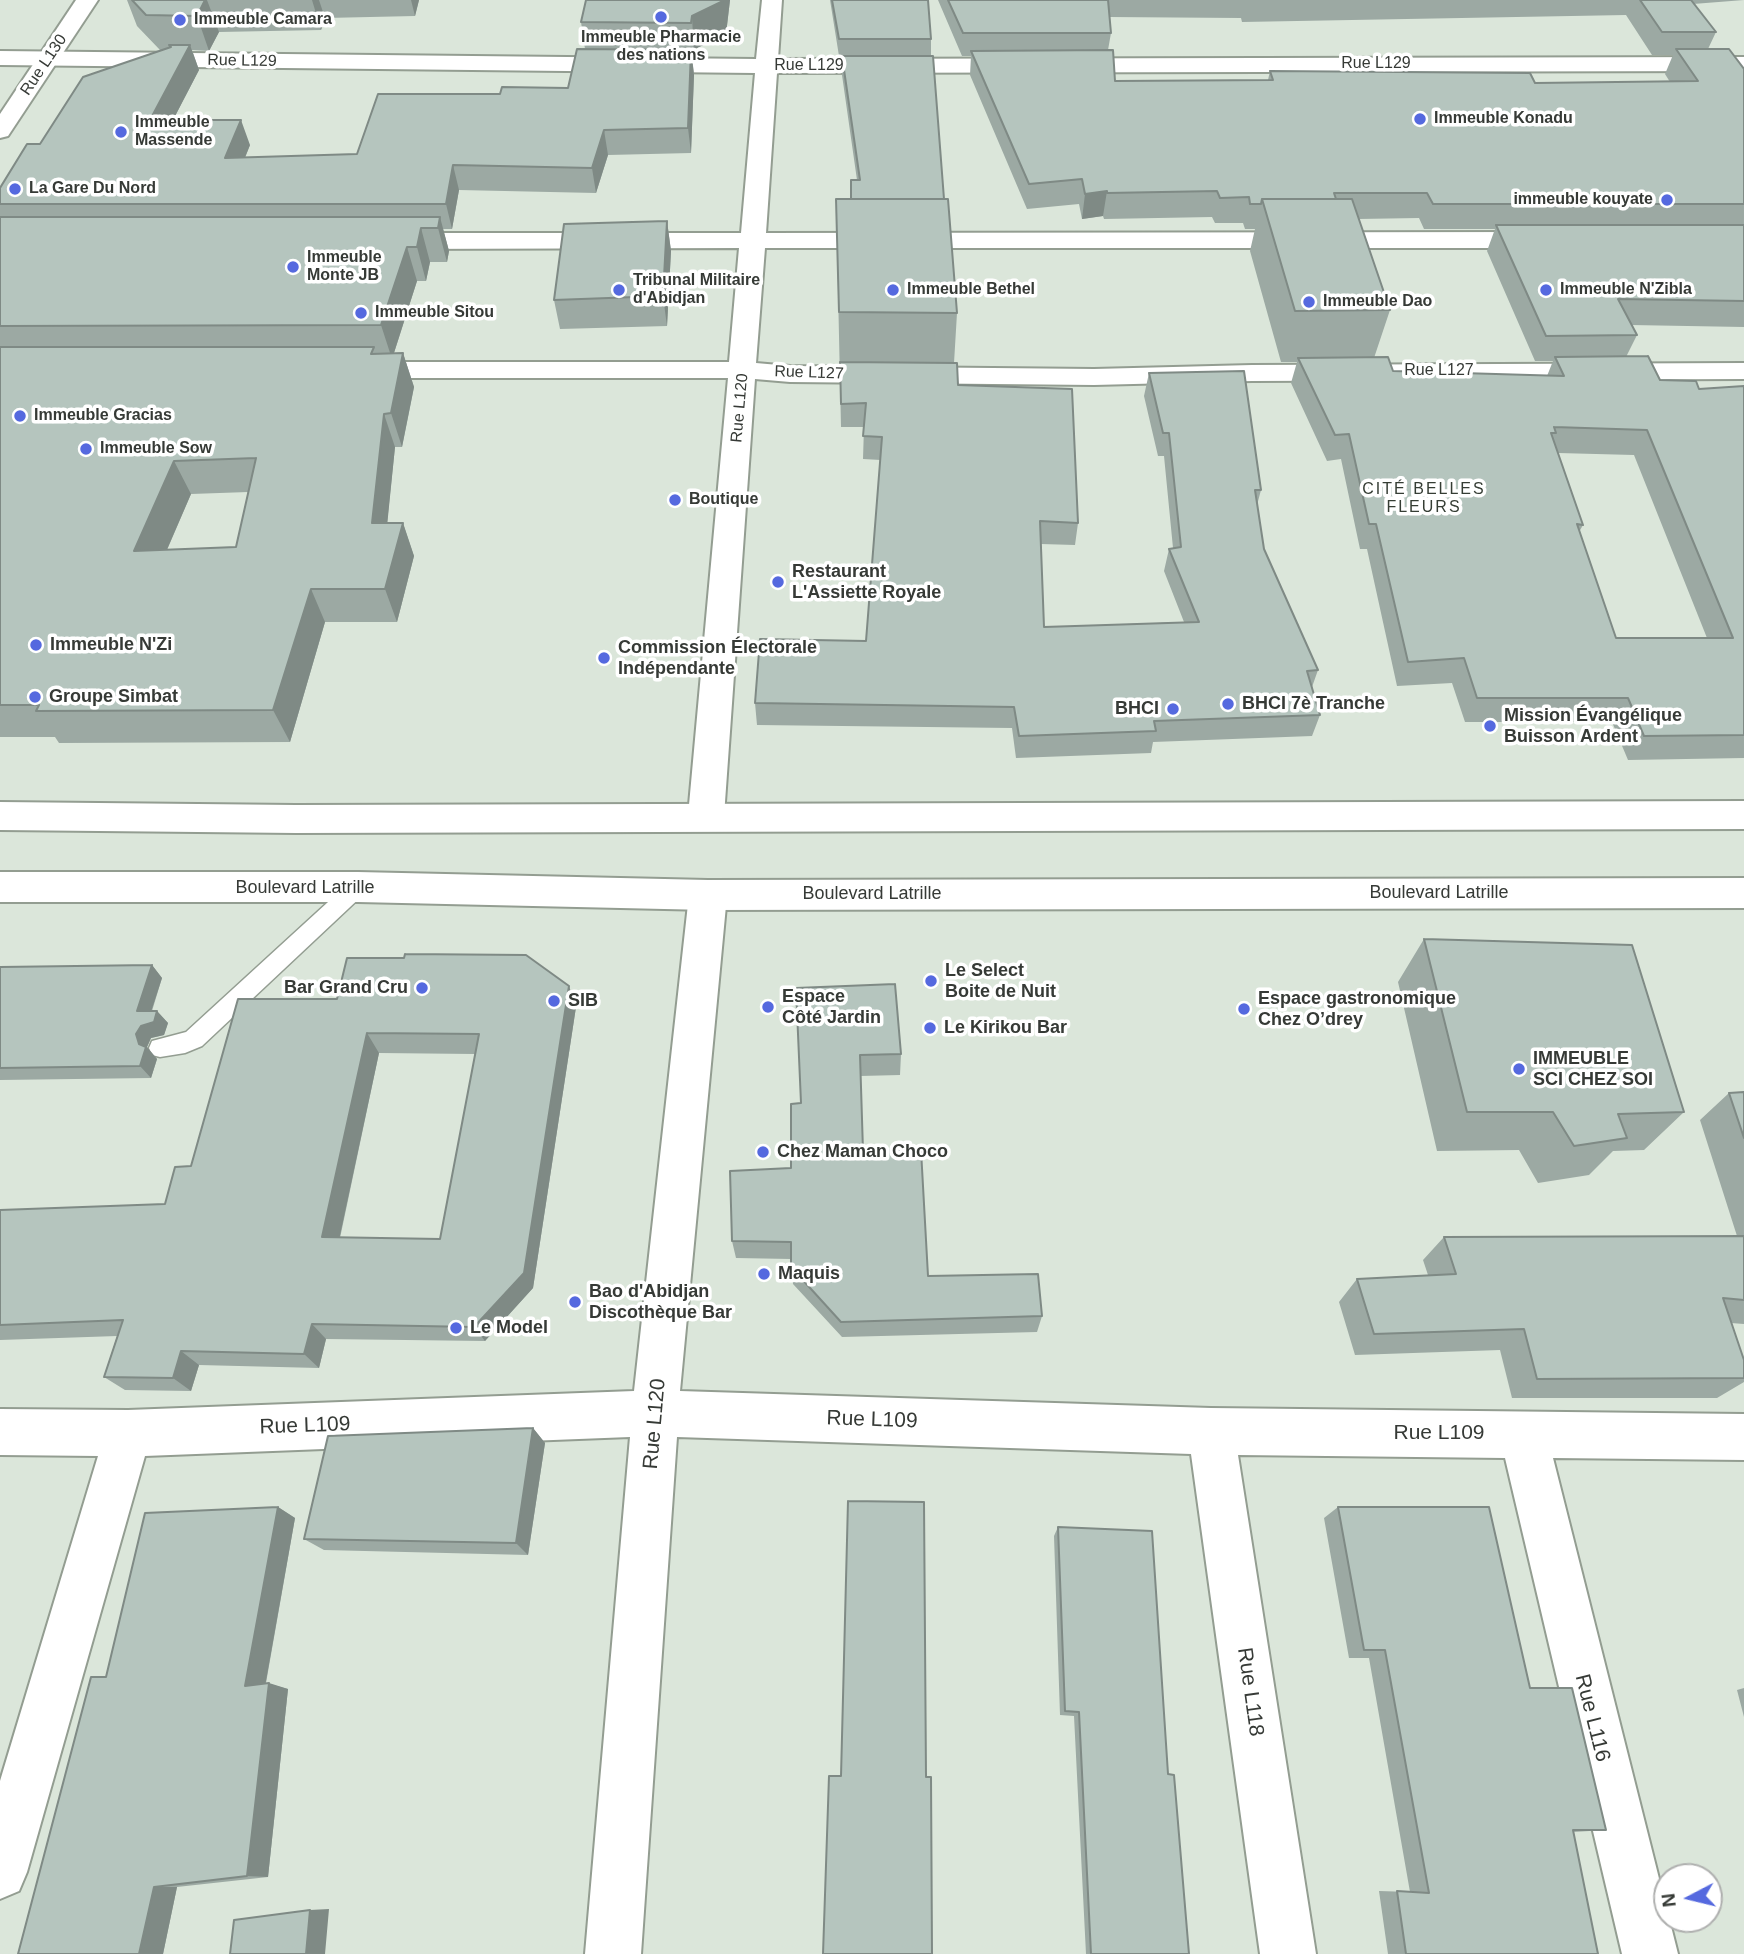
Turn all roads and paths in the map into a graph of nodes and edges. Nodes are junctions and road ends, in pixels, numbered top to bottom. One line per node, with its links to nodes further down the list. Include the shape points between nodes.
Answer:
1 (88, 0): 4 (street, Rue L130)
2 (772, 0): 5 (street, Rue L120)
3 (0, 58): 4 (street, Rue L129)
4 (48, 59): 5 (street, Rue L129); 7 (street, Rue L130)
5 (765, 66): 6 (street, Rue L129); 10 (street, Rue L120)
6 (1731, 67)
7 (0, 131)
8 (1562, 240): 10 (street)
9 (376, 241): 10 (street)
10 (752, 242): 12 (street, Rue L120)
11 (330, 370): 12 (street, Rue L127)
12 (743, 370): 13 (street, Rue L127, via 1094,377); 16 (street, Rue L120)
13 (1744, 371)
14 (1744, 815): 16 (street)
15 (0, 816): 16 (street)
16 (706, 816)
17 (0, 887): 18 (street, Boulevard Latrille)
18 (358, 887): 20 (street, Boulevard Latrille); 21 (lane, via 194,1039)
19 (1744, 893): 20 (street, Boulevard Latrille)
20 (708, 895): 22 (street, Rue L120)
21 (160, 1048)
22 (655, 1413): 23 (street, Rue L109); 25 (street, Rue L109); 29 (street, Rue L120)
23 (1210, 1431): 26 (street, Rue L109); 30 (street, Rue L118)
24 (0, 1432): 25 (street, Rue L109)
25 (128, 1433): 28 (street)
26 (1525, 1433): 27 (street, Rue L109); 31 (street, Rue L116, via 1533,1482)
27 (1744, 1437)
28 (0, 1872)
29 (613, 1954)
30 (1288, 1954)
31 (1650, 1954)

